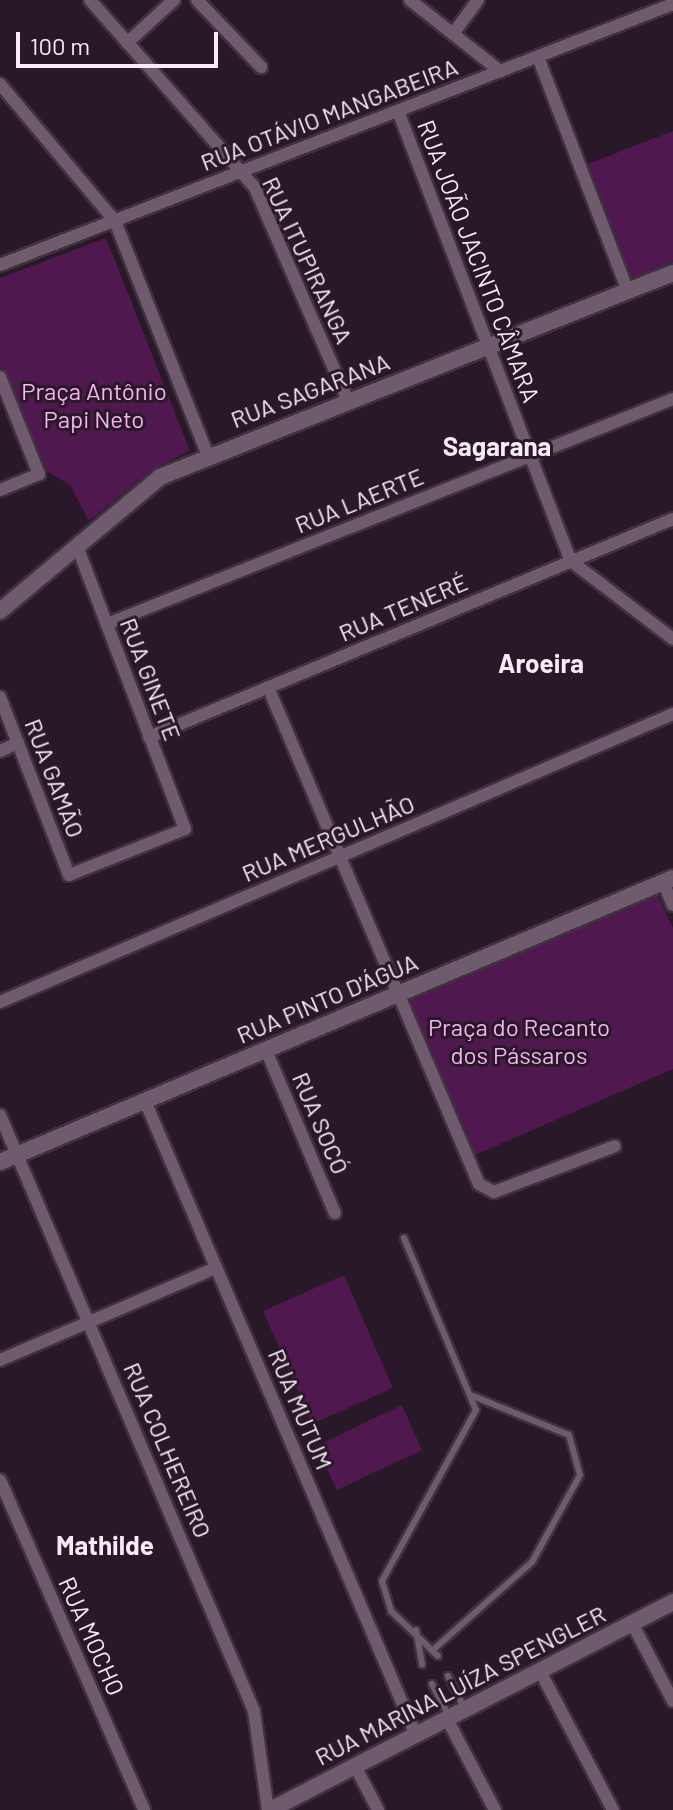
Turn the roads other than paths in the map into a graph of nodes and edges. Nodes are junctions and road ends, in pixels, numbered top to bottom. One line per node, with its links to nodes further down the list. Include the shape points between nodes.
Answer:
1 (90, 0): 8 (street, RUA ITUPIRANGA)
2 (174, 0): 8 (street)
3 (197, 0): 10 (street)
4 (410, 0): 7 (street)
5 (478, 0): 7 (street)
6 (673, 4): 9 (street, RUA OTÁVIO MANGABEIRA)
7 (453, 34): 11 (street)
8 (127, 43): 14 (street, RUA ITUPIRANGA)
9 (538, 57): 11 (street, RUA OTÁVIO MANGABEIRA); 18 (street)
10 (261, 67)
11 (500, 71): 13 (street, RUA OTÁVIO MANGABEIRA)
12 (0, 84): 15 (street)
13 (398, 111): 14 (street, RUA OTÁVIO MANGABEIRA); 19 (street, RUA JOÃO JACINTO CÂMARA)
14 (243, 171): 15 (street, RUA OTÁVIO MANGABEIRA); 22 (street, RUA ITUPIRANGA)
15 (115, 221): 16 (street, RUA OTÁVIO MANGABEIRA); 24 (street)
16 (0, 265)
17 (673, 273): 18 (street, RUA SAGARANA)
18 (628, 291): 19 (street, RUA SAGARANA)
19 (488, 346): 22 (street, RUA SAGARANA); 23 (street, RUA JOÃO JACINTO CÂMARA)
20 (0, 377): 25 (street, via 39,474)
21 (673, 399): 23 (street, RUA LAERTE)
22 (348, 401): 24 (street, RUA SAGARANA)
23 (530, 455): 28 (street, RUA JOÃO JACINTO CÂMARA); 30 (street, RUA LAERTE)
24 (208, 456): 27 (street, RUA SAGARANA, via 160,477)
25 (0, 490)
26 (673, 519): 28 (street, RUA TENERÉ)
27 (77, 546): 29 (street, RUA SAGARANA); 30 (street, RUA GINETE)
28 (571, 561): 31 (street); 32 (street, RUA TENERÉ)
29 (0, 611)
30 (107, 624): 35 (street, RUA GINETE)
31 (673, 639)
32 (268, 687): 35 (street, RUA TENERÉ); 38 (street)
33 (0, 697): 36 (street, RUA GAMÃO)
34 (673, 714): 38 (street, RUA MERGULHÃO)
35 (149, 737): 39 (street, RUA GINETE, via 185,829)
36 (18, 743): 37 (street); 39 (street, RUA GAMÃO)
37 (0, 751)
38 (340, 856): 42 (street); 43 (street, RUA MERGULHÃO)
39 (69, 875)
40 (668, 880): 41 (street); 42 (street, RUA PINTO D'ÁGUA)
41 (673, 905)
42 (399, 994): 44 (street, RUA PINTO D'ÁGUA); 47 (street, via 467,1162 486,1190)
43 (0, 1002)
44 (266, 1050): 45 (street, RUA PINTO D'ÁGUA); 50 (street, RUA SOCÓ)
45 (145, 1101): 48 (street, RUA PINTO D'ÁGUA); 52 (street, RUA MUTUM)
46 (0, 1115): 48 (street, RUA COLHEREIRO)
47 (615, 1146)
48 (18, 1154): 49 (street, RUA PINTO D'ÁGUA); 53 (street, RUA COLHEREIRO)
49 (0, 1162)
50 (335, 1213)
51 (404, 1238): 55 (lane)
52 (216, 1268): 53 (street); 66 (street, RUA MUTUM)
53 (89, 1322): 54 (street); 69 (street, RUA COLHEREIRO, via 254,1711)
54 (0, 1360)
55 (473, 1396): 59 (lane, via 474,1420 382,1581 391,1611); 59 (lane, via 569,1435 580,1475 532,1562 436,1652)
56 (0, 1480): 68 (street, RUA MOCHO)
57 (673, 1602): 58 (street, RUA MARINA LUÍZA SPENGLER)
58 (632, 1623): 61 (street, RUA MARINA LUÍZA SPENGLER); 64 (street)
59 (416, 1630): 60 (lane)
60 (422, 1664)
61 (540, 1671): 65 (street, RUA MARINA LUÍZA SPENGLER); 72 (street)
62 (448, 1676): 65 (lane)
63 (432, 1684): 65 (lane)
64 (673, 1701)
65 (454, 1715): 66 (street, RUA MARINA LUÍZA SPENGLER); 71 (street)
66 (416, 1735): 67 (street, RUA MARINA LUÍZA SPENGLER)
67 (355, 1766): 69 (street, RUA MARINA LUÍZA SPENGLER); 70 (street)
68 (144, 1810)
69 (269, 1810)
70 (378, 1810)
71 (495, 1810)
72 (613, 1810)

